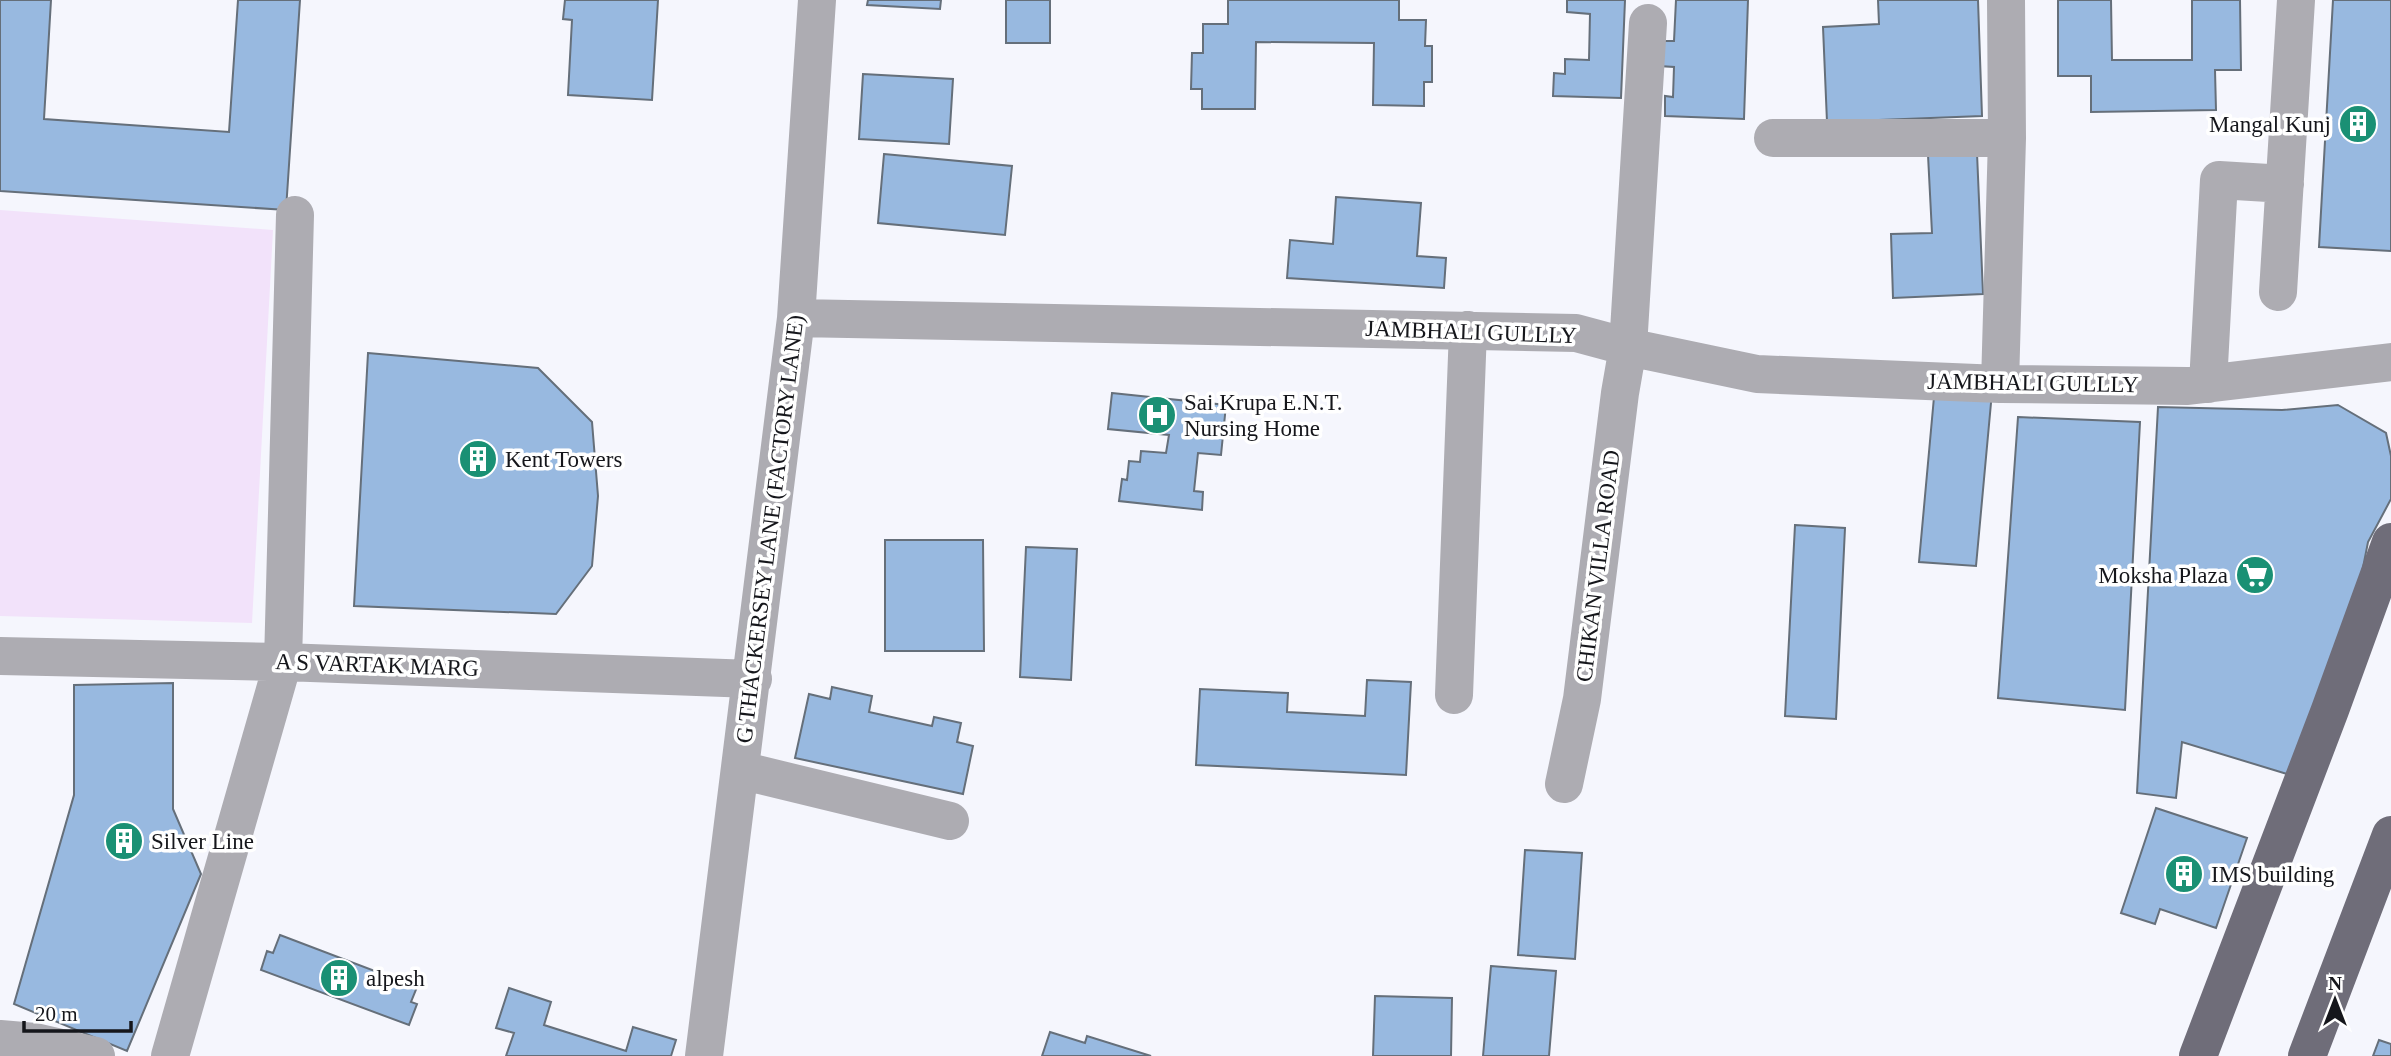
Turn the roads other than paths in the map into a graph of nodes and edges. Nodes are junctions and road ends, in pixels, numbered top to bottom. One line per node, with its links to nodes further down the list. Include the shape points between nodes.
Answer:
1 (817, 0): 10 (street, G THACKERSEY LANE (FACTORY LANE))
2 (2006, 0): 6 (street)
3 (2296, 0): 7 (street)
4 (1648, 23): 12 (street, CHIKAN VILLA ROAD)
5 (1773, 138): 6 (street)
6 (2007, 138): 14 (street)
7 (2285, 184): 9 (street); 15 (street, via 2219,180)
8 (295, 215): 18 (street)
9 (2278, 292)
10 (796, 318): 11 (street, JAMBHALI GULLLY); 19 (street, G THACKERSEY LANE (FACTORY LANE))
11 (1468, 330): 12 (street, JAMBHALI GULLLY, via 1576,332); 20 (street)
12 (1628, 347): 14 (street, JAMBHALI GULLLY, via 1757,374); 22 (street, CHIKAN VILLA ROAD, via 1581,699)
13 (2391, 362): 15 (street, JAMBHALI GULLLY)
14 (2000, 384): 15 (street, JAMBHALI GULLLY)
15 (2208, 384)
16 (2391, 542): 29 (main road)
17 (0, 656): 18 (street, A S VARTAK MARG)
18 (283, 662): 19 (street, A S VARTAK MARG); 27 (street)
19 (753, 678): 21 (street, G THACKERSEY LANE (FACTORY LANE))
20 (1454, 695)
21 (740, 770): 23 (street); 28 (street, G THACKERSEY LANE (FACTORY LANE))
22 (1564, 784)
23 (950, 821)
24 (2391, 835): 30 (main road)
25 (0, 1039): 26 (street)
26 (96, 1056)
27 (170, 1056)
28 (705, 1056)
29 (2198, 1056)
30 (2307, 1056)

